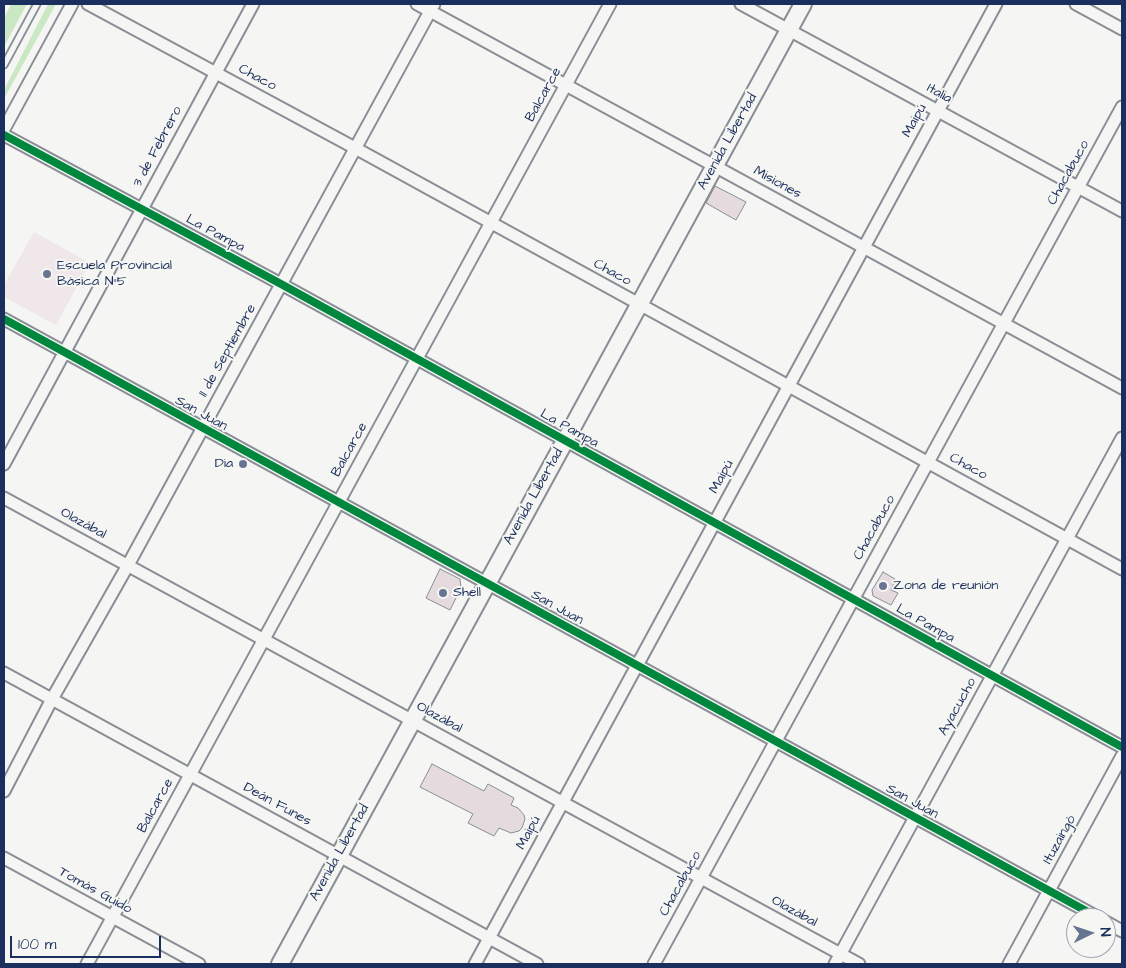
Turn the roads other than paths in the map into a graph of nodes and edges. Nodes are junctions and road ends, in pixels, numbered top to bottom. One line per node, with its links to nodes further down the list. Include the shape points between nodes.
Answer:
1 (37, 4): 14 (lane)
2 (72, 4): 19 (street)
3 (88, 4): 15 (street, Chaco)
4 (254, 4): 15 (street, 3 de Febrero)
5 (418, 4): 11 (street, Misiones)
6 (610, 4): 16 (street, Balcarce)
7 (741, 4): 13 (street, Italia)
8 (803, 4): 13 (main road, Avenida Libertad)
9 (996, 4): 18 (street, Maipú)
10 (1076, 4): 12 (street)
11 (432, 7): 16 (street, Misiones); 21 (street, 11 de Septiembre)
12 (1122, 29)
13 (788, 30): 18 (street, Italia); 22 (main road, Avenida Libertad)
14 (4, 65)
15 (216, 73): 21 (street, Chaco); 24 (street, 3 de Febrero)
16 (566, 85): 22 (street, Misiones); 26 (street, Balcarce)
17 (1122, 107): 23 (street, Chacabuco)
18 (938, 111): 23 (street, Italia); 27 (street, Maipú)
19 (4, 129)
20 (4, 135): 24 (street, La Pampa)
21 (355, 148): 26 (street, Chaco); 28 (street, 11 de Septiembre)
22 (714, 166): 27 (street, Misiones); 29 (main road, Avenida Libertad)
23 (1079, 188): 25 (street, Italia); 31 (street, Chacabuco)
24 (142, 209): 28 (street, La Pampa); 32 (street, 3 de Febrero)
25 (1122, 211)
26 (491, 223): 29 (street, Chaco); 33 (street, Balcarce)
27 (864, 247): 31 (street, Misiones); 34 (street, Maipú)
28 (281, 284): 33 (street, La Pampa); 36 (street, 11 de Septiembre)
29 (639, 305): 34 (street, Chaco); 38 (main road, Avenida Libertad)
30 (4, 319): 32 (street, San Juan)
31 (1004, 324): 35 (street, Misiones); 39 (street, Chacabuco)
32 (64, 353): 36 (street, San Juan); 40 (street, 3 de Febrero)
33 (416, 359): 38 (street, La Pampa); 42 (street, Balcarce)
34 (788, 386): 39 (street, Chaco); 43 (street, Maipú)
35 (1122, 388)
36 (202, 429): 42 (street, San Juan); 45 (street, 11 de Septiembre)
37 (1122, 438): 44 (street, Ayacucho)
38 (565, 441): 43 (street, La Pampa); 47 (main road, Avenida Libertad)
39 (928, 463): 44 (street, Chaco); 48 (street, Chacabuco)
40 (4, 464)
41 (4, 498): 45 (street, Olazábal)
42 (338, 503): 47 (street, San Juan); 49 (street, Balcarce)
43 (714, 523): 48 (street, La Pampa); 50 (street, Maipú)
44 (1067, 539): 46 (street, Chaco); 52 (street, Ayacucho)
45 (128, 565): 49 (street, Olazábal); 53 (street, 11 de Septiembre)
46 (1122, 569)
47 (487, 584): 50 (street, San Juan); 54 (main road, Avenida Libertad)
48 (854, 599): 52 (street, La Pampa); 55 (street, Chacabuco)
49 (264, 640): 54 (street, Olazábal); 58 (street, Balcarce)
50 (637, 666): 55 (street, San Juan); 60 (street, Maipú)
51 (4, 673): 53 (street, Deán Funes)
52 (993, 676): 56 (street, La Pampa); 61 (street, Ayacucho)
53 (52, 699): 58 (street, Deán Funes); 59 (street, 11 de Septiembre)
54 (412, 721): 60 (street, Olazábal); 62 (main road, Avenida Libertad)
55 (776, 742): 61 (street, San Juan); 64 (street, Chacabuco)
56 (1122, 747)
57 (1122, 756): 65 (street, Ituzaingó)
58 (190, 775): 62 (street, Deán Funes); 67 (street, Balcarce)
59 (4, 790)
60 (563, 803): 64 (street, Olazábal); 68 (street, Maipú)
61 (915, 818): 65 (street, San Juan); 69 (street, Ayacucho)
62 (339, 856): 68 (street, Deán Funes); 72 (main road, Avenida Libertad)
63 (4, 858): 67 (street, Tomás Guido)
64 (701, 878): 69 (street, Olazábal); 75 (street, Chacabuco)
65 (1049, 891): 66 (street, San Juan); 77 (street, Ituzaingó)
66 (1080, 908)
67 (112, 917): 70 (street, Balcarce); 71 (street, Tomás Guido)
68 (489, 938): 73 (street, Maipú); 74 (street, Deán Funes)
69 (838, 959): 76 (street, Olazábal)
70 (87, 964)
71 (199, 964)
72 (280, 964)
73 (475, 964)
74 (537, 964)
75 (654, 964)
76 (859, 964)
77 (1009, 964)

